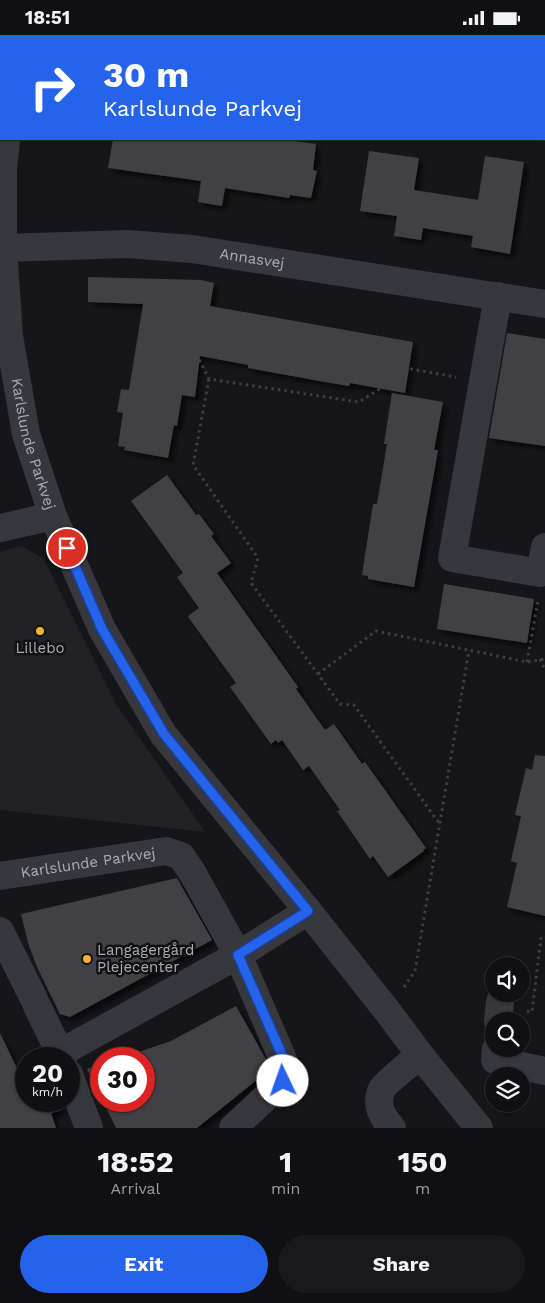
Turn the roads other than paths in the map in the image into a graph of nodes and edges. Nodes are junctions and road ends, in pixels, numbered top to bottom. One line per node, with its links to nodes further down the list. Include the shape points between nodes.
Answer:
1 (6, 140): 2 (street, Karlslunde Parkvej)
2 (3, 248): 3 (street, Annasvej, via 128,244 192,249); 5 (street, Karlslunde Parkvej, via 9,336 26,435)
3 (498, 296): 4 (street, Annasvej); 7 (street, via 452,558 540,573)
4 (545, 303)
5 (53, 516): 6 (street); 9 (street, Karlslunde Parkvej, via 102,629 164,734)
6 (0, 528)
7 (545, 547)
8 (0, 876): 11 (street, Karlslunde Parkvej, via 166,851 180,856 192,872)
9 (308, 911): 11 (street); 13 (street, Karlslunde Parkvej)
10 (0, 931): 12 (street)
11 (238, 955): 16 (street); 17 (street, Karlslunde Parkvej, via 286,1064 283,1081)
12 (55, 1047)
13 (420, 1055): 18 (street, via 382,1087 378,1103 385,1121); 19 (street, Karlslunde Parkvej)
14 (495, 1057): 15 (street, via 495,1060)
15 (545, 1071)
16 (80, 1080)
17 (233, 1128)
18 (392, 1128)
19 (480, 1128)

